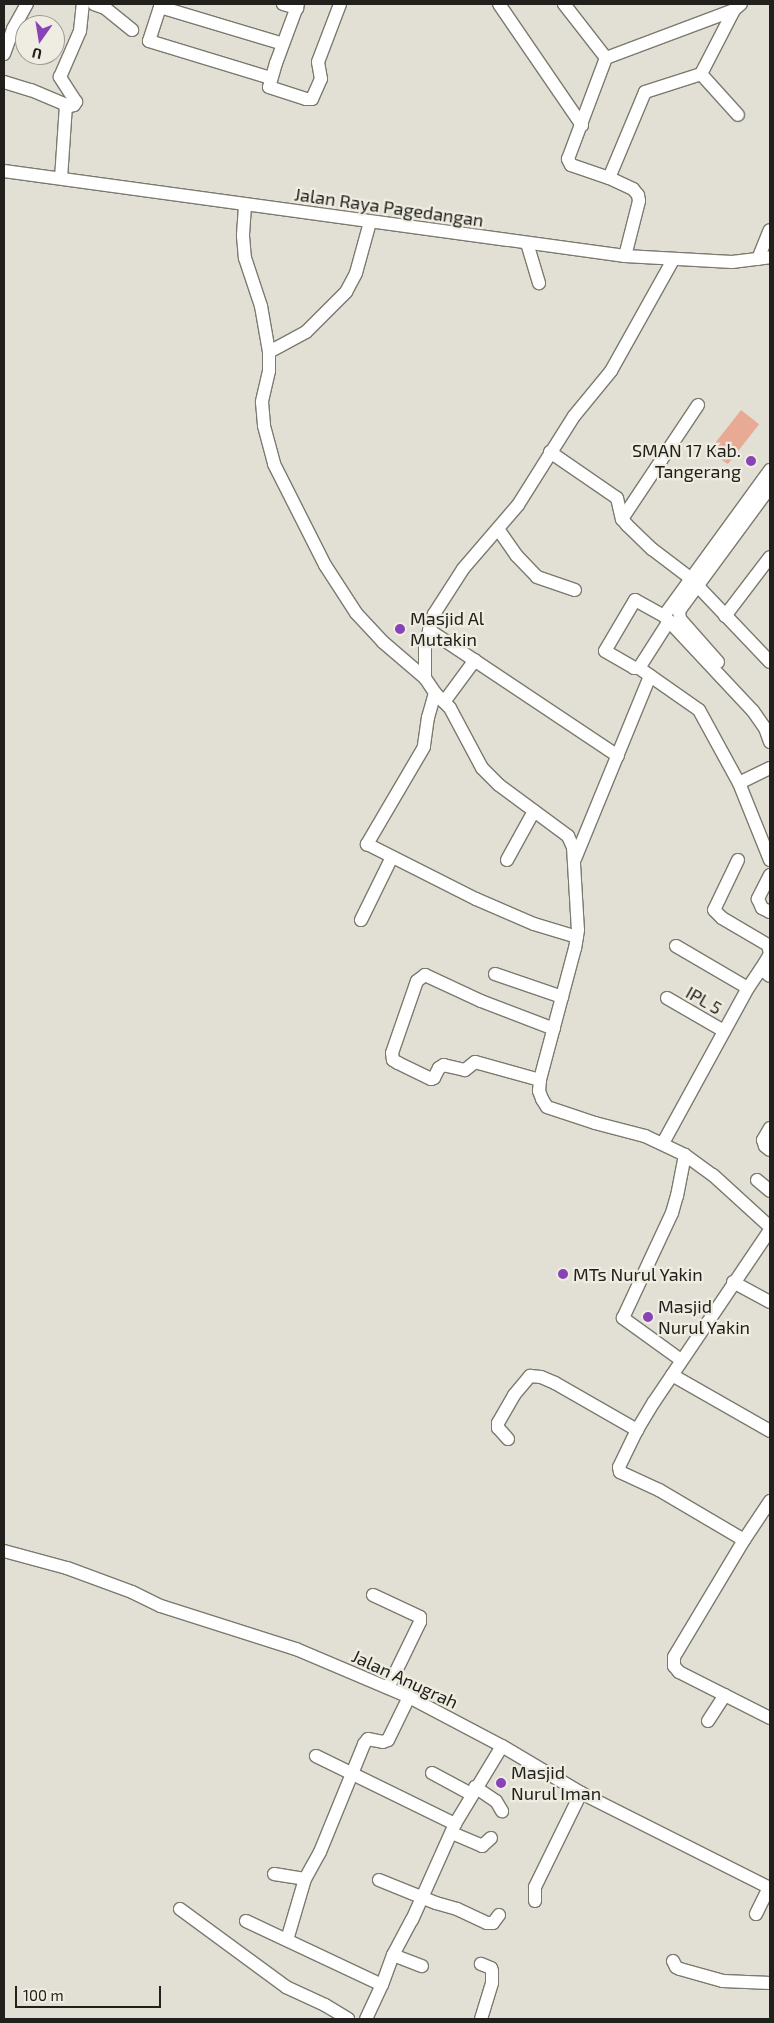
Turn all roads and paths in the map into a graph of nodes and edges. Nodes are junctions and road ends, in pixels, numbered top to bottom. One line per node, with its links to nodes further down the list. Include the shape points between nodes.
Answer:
1 (27, 4): 13 (street)
2 (83, 4): 18 (street, via 82,27 60,77 76,102)
3 (94, 4): 11 (street, via 105,8)
4 (283, 4): 9 (street)
5 (340, 4): 16 (street, via 318,62 322,77 312,99 270,88)
6 (499, 4): 20 (street)
7 (564, 4): 14 (street)
8 (161, 5): 12 (street); 16 (street, via 149,41)
9 (298, 6): 12 (street)
10 (737, 7): 14 (street); 15 (street)
11 (132, 30)
12 (283, 44): 16 (street)
13 (4, 54)
14 (606, 58): 20 (street)
15 (701, 74): 19 (street); 23 (street, via 645,92)
16 (271, 78)
17 (4, 82): 18 (street, via 60,101)
18 (66, 108): 22 (street)
19 (738, 115)
20 (582, 125): 23 (street, via 568,159)
21 (4, 171): 22 (street, Jalan Raya Pagedangan)
22 (61, 178): 24 (street, Jalan Raya Pagedangan)
23 (609, 178): 28 (street, via 633,189 638,195)
24 (245, 206): 25 (street, Jalan Raya Pagedangan); 32 (street, via 245,258 260,306)
25 (370, 222): 27 (street, Jalan Raya Pagedangan); 32 (street, via 356,273 346,292 306,332)
26 (770, 230): 29 (street)
27 (527, 243): 28 (street, Jalan Raya Pagedangan); 31 (street)
28 (625, 256): 30 (street, Jalan Raya Pagedangan)
29 (764, 258): 30 (street, Jalan Raya Pagedangan, via 732,262)
30 (673, 260): 34 (street, via 611,371)
31 (539, 283)
32 (269, 352): 49 (street, via 269,371 262,402 264,426 274,464 325,565 356,612 383,642)
33 (698, 405): 37 (street)
34 (550, 452): 37 (street, via 617,498); 38 (street, via 518,505)
35 (770, 470): 40 (street)
36 (770, 488): 40 (street)
37 (622, 519): 40 (street, via 652,549)
38 (498, 529): 41 (street, via 537,578); 44 (street, via 463,569 434,614)
39 (770, 558): 42 (street)
40 (693, 582): 42 (street); 43 (street); 51 (street, via 678,616)
41 (575, 590)
42 (725, 616): 46 (street)
43 (666, 618): 47 (street); 47 (street, via 635,600 606,649 606,653); 52 (street, via 753,711)
44 (429, 630): 45 (street); 49 (street, via 425,646)
45 (475, 660): 50 (street); 53 (street)
46 (770, 662)
47 (639, 668): 48 (street)
48 (650, 676): 53 (street); 55 (street, via 699,710)
49 (425, 678): 50 (street)
50 (439, 698): 56 (street, via 450,708 482,768); 57 (street, via 428,717 424,747 367,842)
51 (770, 723)
52 (770, 742)
53 (618, 756): 59 (street)
54 (770, 768): 55 (street)
55 (739, 783): 61 (street)
56 (534, 811): 58 (street); 59 (street, via 568,836)
57 (392, 857): 64 (street); 65 (street, via 534,924)
58 (507, 860)
59 (575, 860): 65 (street)
60 (738, 860): 67 (street, via 714,910 768,945 770,954)
61 (770, 860)
62 (770, 875): 63 (street, via 758,899 762,908)
63 (770, 912)
64 (361, 920)
65 (577, 937): 70 (street)
66 (676, 946): 69 (street)
67 (765, 972): 69 (street)
68 (495, 974): 70 (street)
69 (748, 988): 73 (street)
70 (562, 997): 72 (street)
71 (667, 998): 73 (street, IPL 5)
72 (554, 1028): 74 (street); 74 (street, via 472,998 426,975 417,981 392,1053 393,1060 431,1079 441,1066 465,1070 475,1062)
73 (724, 1031): 76 (street)
74 (540, 1080): 76 (street, via 539,1091 547,1106)
75 (770, 1128): 77 (street, via 764,1140)
76 (663, 1143): 78 (street)
77 (770, 1150)
78 (684, 1155): 81 (street, via 718,1180); 84 (street, via 672,1213 623,1318)
79 (757, 1180): 80 (street)
80 (770, 1191)
81 (770, 1228): 82 (street)
82 (733, 1282): 83 (street); 84 (street)
83 (770, 1302)
84 (682, 1360): 85 (street)
85 (672, 1375): 86 (street); 87 (street)
86 (637, 1430): 88 (street, via 555,1383 530,1376 514,1394 498,1423 498,1428); 90 (street, via 619,1467 620,1472 659,1490)
87 (770, 1431)
88 (508, 1439)
89 (770, 1502): 90 (street)
90 (744, 1540): 94 (street, via 674,1657 674,1666 679,1672)
91 (4, 1551): 93 (street, Jalan Anugrah, via 67,1568 161,1606 296,1649)
92 (373, 1595): 93 (street, via 420,1617)
93 (388, 1688): 95 (street, Jalan Anugrah)
94 (725, 1695): 96 (street); 97 (street)
95 (409, 1697): 98 (street, Jalan Anugrah); 100 (street, via 388,1740 366,1741)
96 (770, 1718)
97 (708, 1721)
98 (502, 1746): 102 (street); 103 (street, Jalan Anugrah)
99 (316, 1756): 100 (street)
100 (351, 1773): 105 (street); 108 (street, via 320,1852)
101 (432, 1773): 102 (street)
102 (473, 1791): 104 (street, via 496,1802); 105 (street)
103 (581, 1793): 110 (street, Jalan Anugrah); 112 (street, via 535,1887)
104 (502, 1811)
105 (453, 1828): 106 (street, via 482,1846); 111 (street)
106 (491, 1838)
107 (274, 1874): 108 (street)
108 (305, 1879): 117 (street)
109 (379, 1880): 111 (street)
110 (769, 1884): 114 (street)
111 (422, 1898): 115 (street, via 487,1923 493,1923); 118 (street)
112 (535, 1901)
113 (180, 1909): 124 (street, via 286,1987)
114 (756, 1914)
115 (499, 1915)
116 (246, 1922): 117 (street)
117 (287, 1940): 123 (street)
118 (392, 1955): 121 (street); 123 (street)
119 (673, 1961): 122 (street, via 680,1969 722,1981)
120 (482, 1964): 126 (street, via 491,1968 492,1983)
121 (422, 1966)
122 (770, 1983)
123 (382, 1985): 125 (street)
124 (348, 2019)
125 (366, 2019)
126 (480, 2019)

